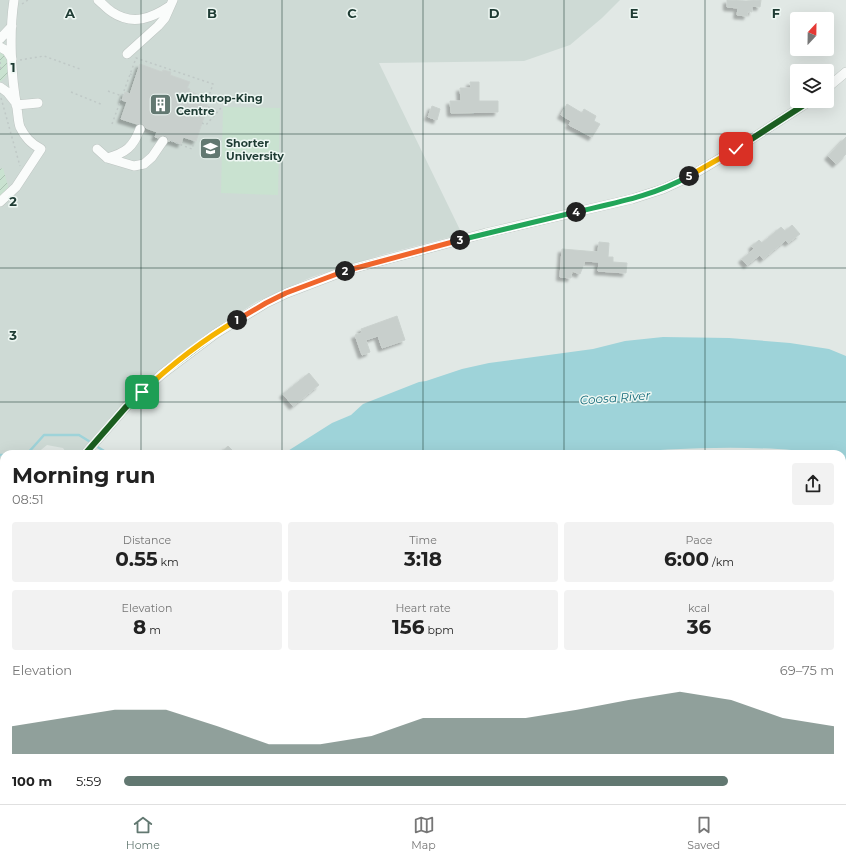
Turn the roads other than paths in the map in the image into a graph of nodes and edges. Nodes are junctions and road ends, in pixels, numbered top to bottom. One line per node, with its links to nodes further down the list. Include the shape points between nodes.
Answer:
1 (14, 0): 4 (street)
2 (98, 0): 3 (street, via 113,13 134,20 157,14)
3 (171, 3): 7 (street, via 166,18)
4 (12, 26): 5 (street); 8 (street)
5 (0, 39)
6 (0, 46): 8 (street, via 7,52)
7 (128, 54)
8 (5, 62): 9 (street)
9 (13, 71): 12 (street); 14 (street)
10 (846, 72): 11 (street)
11 (834, 82)
12 (0, 87): 14 (street)
13 (38, 103): 14 (street)
14 (16, 104): 20 (street, via 19,125 31,144 41,149 16,187)
15 (799, 108): 21 (street, via 730,153 663,189 632,199 486,233 373,263 286,293 215,334 162,374 126,407)
16 (140, 129): 19 (street, via 130,147 120,154)
17 (163, 141): 19 (street, via 144,164 134,166)
18 (97, 149): 19 (street)
19 (107, 158)
20 (0, 202)
21 (89, 450)

